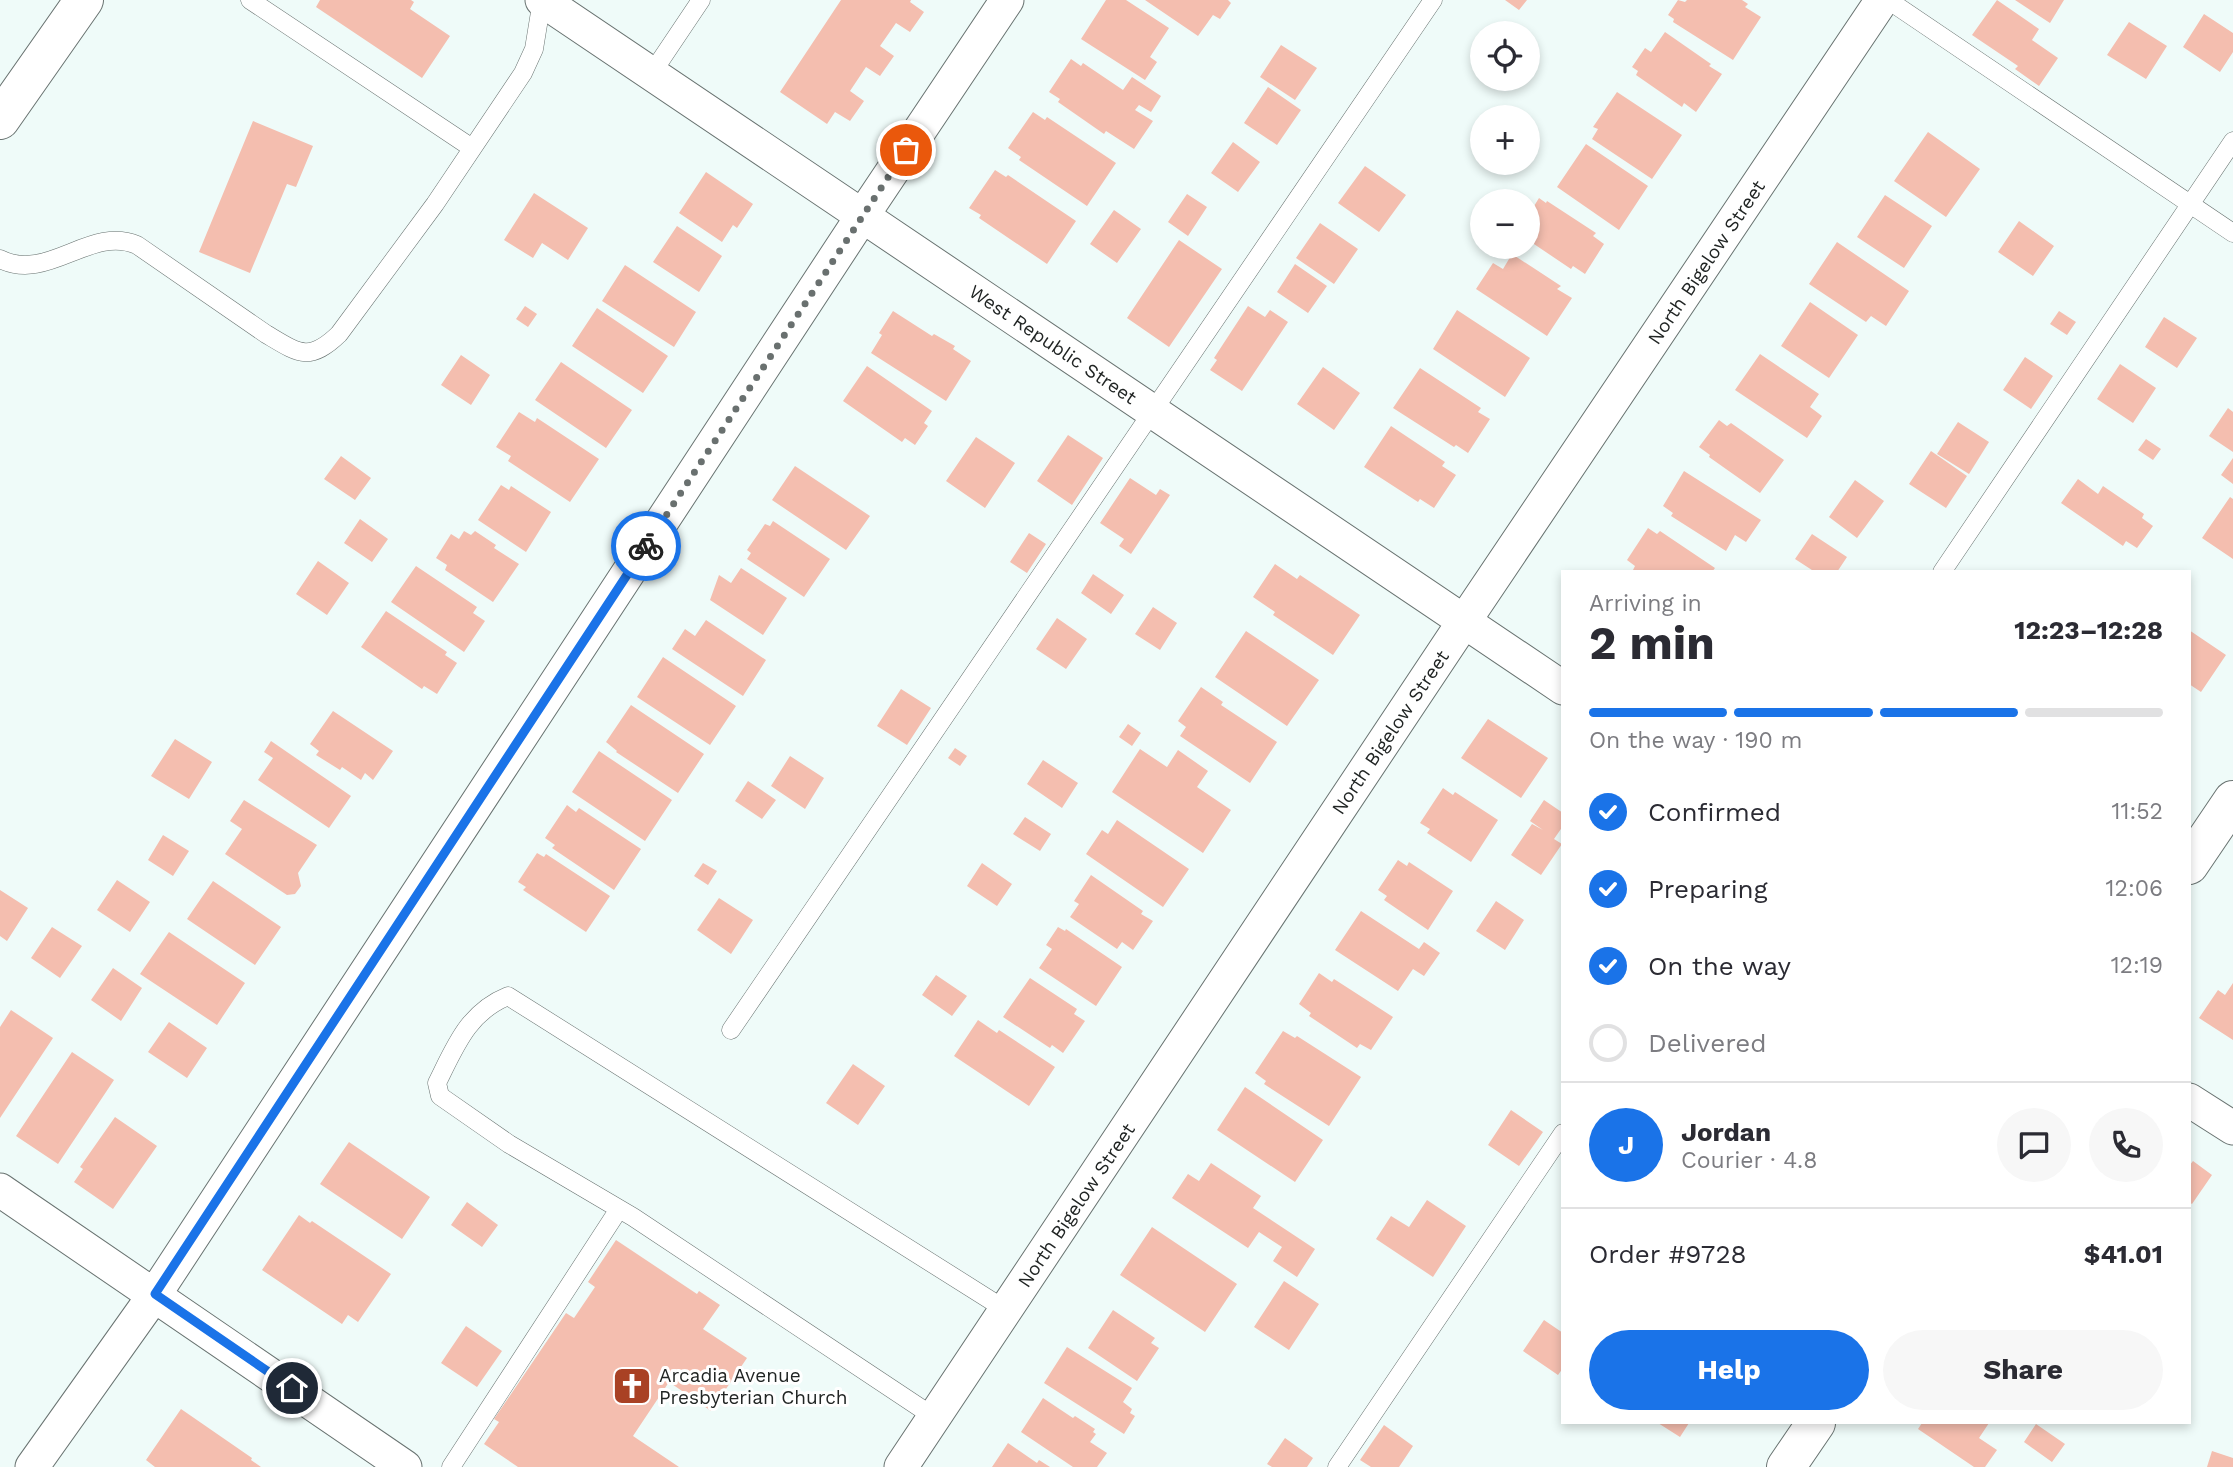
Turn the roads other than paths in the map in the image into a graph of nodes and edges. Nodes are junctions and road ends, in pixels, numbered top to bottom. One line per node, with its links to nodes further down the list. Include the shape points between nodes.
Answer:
1 (84, 0): 10 (main road)
2 (250, 0): 12 (lane)
3 (542, 0): 9 (street, West Republic Street); 12 (lane, via 534,49 523,73)
4 (701, 0): 9 (lane)
5 (1007, 0): 14 (street)
6 (1433, 0): 17 (lane)
7 (1882, 0): 19 (street, North Bigelow Street)
8 (1888, 0): 13 (lane)
9 (652, 73): 14 (street, West Republic Street)
10 (0, 120)
11 (2233, 141): 13 (lane)
12 (472, 148): 16 (lane, via 339,334 314,353 266,334 125,240 87,246 40,265)
13 (2190, 205): 15 (lane); 18 (lane)
14 (863, 215): 17 (street, West Republic Street); 29 (street)
15 (2233, 233)
16 (0, 259)
17 (1153, 412): 19 (street, West Republic Street); 23 (lane)
18 (1943, 570)
19 (1463, 623): 20 (street, West Republic Street); 30 (street, North Bigelow Street)
20 (1561, 687)
21 (2233, 800): 22 (main road)
22 (2191, 863)
23 (732, 1030)
24 (2191, 1101): 25 (street)
25 (2233, 1128)
26 (1561, 1136): 37 (lane)
27 (0, 1190): 29 (street)
28 (619, 1209): 30 (lane, via 509,1144 440,1096 437,1083 466,1028 490,1003 508,996); 31 (lane); 35 (lane)
29 (155, 1294): 33 (street); 34 (street)
30 (1006, 1310): 31 (street, North Bigelow Street)
31 (934, 1418): 36 (street, North Bigelow Street)
32 (1815, 1424): 38 (main road)
33 (32, 1467)
34 (405, 1467)
35 (451, 1467)
36 (901, 1467)
37 (1337, 1467)
38 (1786, 1467)

